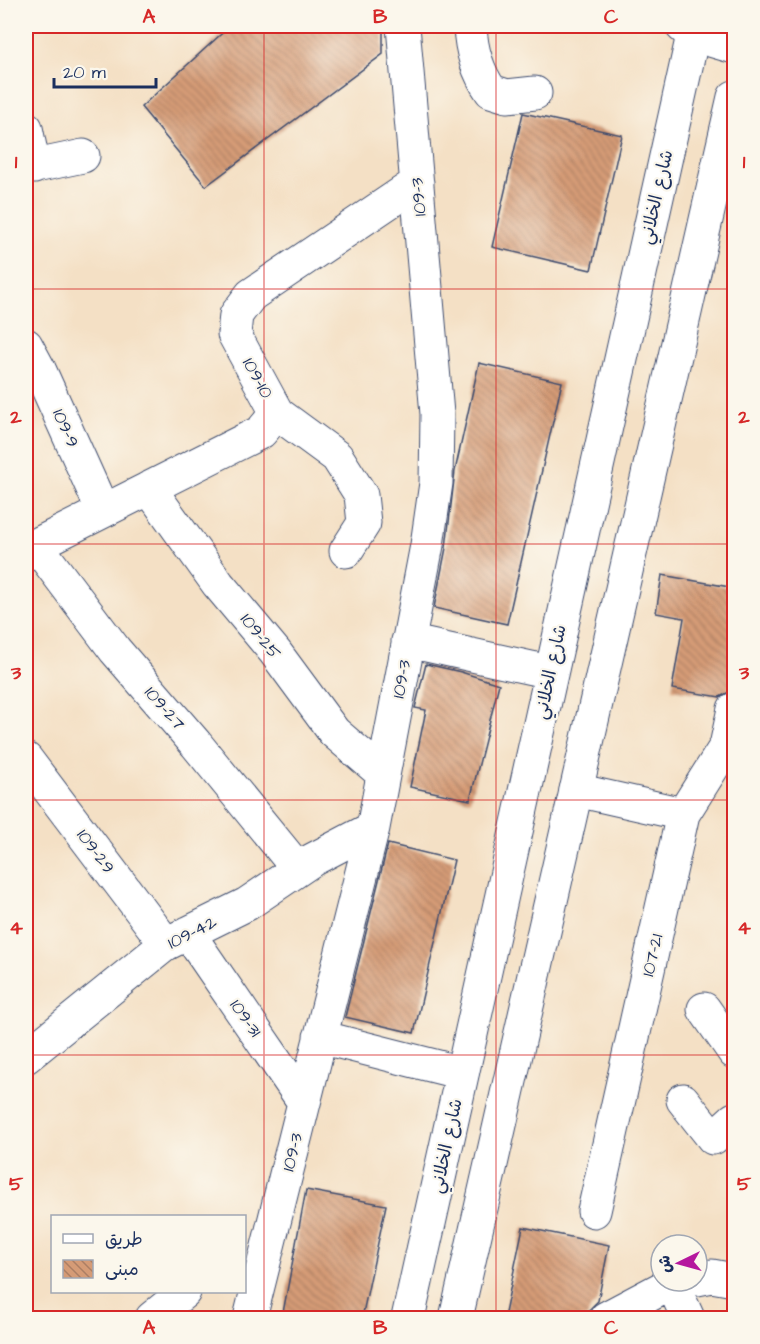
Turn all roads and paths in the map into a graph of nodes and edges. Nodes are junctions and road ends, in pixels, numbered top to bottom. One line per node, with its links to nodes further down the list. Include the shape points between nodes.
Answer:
1 (403, 26): 11 (street, 109-3)
2 (470, 26): 5 (street, via 477,66 491,92 507,96)
3 (690, 28): 4 (street); 19 (street, شارع الخلاني)
4 (735, 47)
5 (535, 93)
6 (735, 97): 8 (street)
7 (26, 128): 10 (street)
8 (729, 144): 23 (street)
9 (83, 156): 10 (street)
10 (30, 168)
11 (417, 183): 13 (street, 109-10, via 251,295 236,315 234,333); 18 (street, 109-3, via 437,414 436,471 427,545)
12 (26, 345): 15 (street, 109-9)
13 (277, 412): 14 (street, 109-10, via 261,432); 17 (street, via 337,457 361,495 364,523)
14 (149, 488): 15 (street, 109-10); 22 (street, 109-25, via 218,584 334,732)
15 (104, 511): 16 (street, 109-10)
16 (31, 550): 26 (street, 109-27)
17 (346, 551)
18 (408, 641): 19 (street); 22 (street, 109-3)
19 (550, 672): 32 (street, شارع الخلاني)
20 (735, 710): 24 (street, 107-21, via 726,746)
21 (26, 759): 27 (street, 109-29)
22 (384, 774): 25 (street, 109-3)
23 (576, 790): 24 (street); 47 (street)
24 (683, 814): 36 (street, 107-21)
25 (373, 828): 26 (street, 109-42); 29 (street, 109-3)
26 (298, 869): 27 (street, 109-42, via 247,904)
27 (177, 939): 31 (street, 109-42); 34 (street, 109-31)
28 (704, 1009): 30 (street)
29 (320, 1037): 32 (street); 34 (street, 109-3)
30 (735, 1052)
31 (26, 1057)
32 (462, 1073): 46 (street, شارع الخلاني)
33 (683, 1100): 35 (street, via 713,1138)
34 (304, 1102): 37 (street, 109-3)
35 (735, 1119)
36 (594, 1211)
37 (276, 1215): 38 (street); 45 (street, 109-3)
38 (246, 1239)
39 (709, 1277): 40 (street)
40 (735, 1280)
41 (183, 1293): 44 (street)
42 (659, 1293): 48 (street)
43 (685, 1293): 49 (street)
44 (152, 1318)
45 (250, 1318)
46 (408, 1318)
47 (456, 1318)
48 (606, 1318)
49 (688, 1318)

